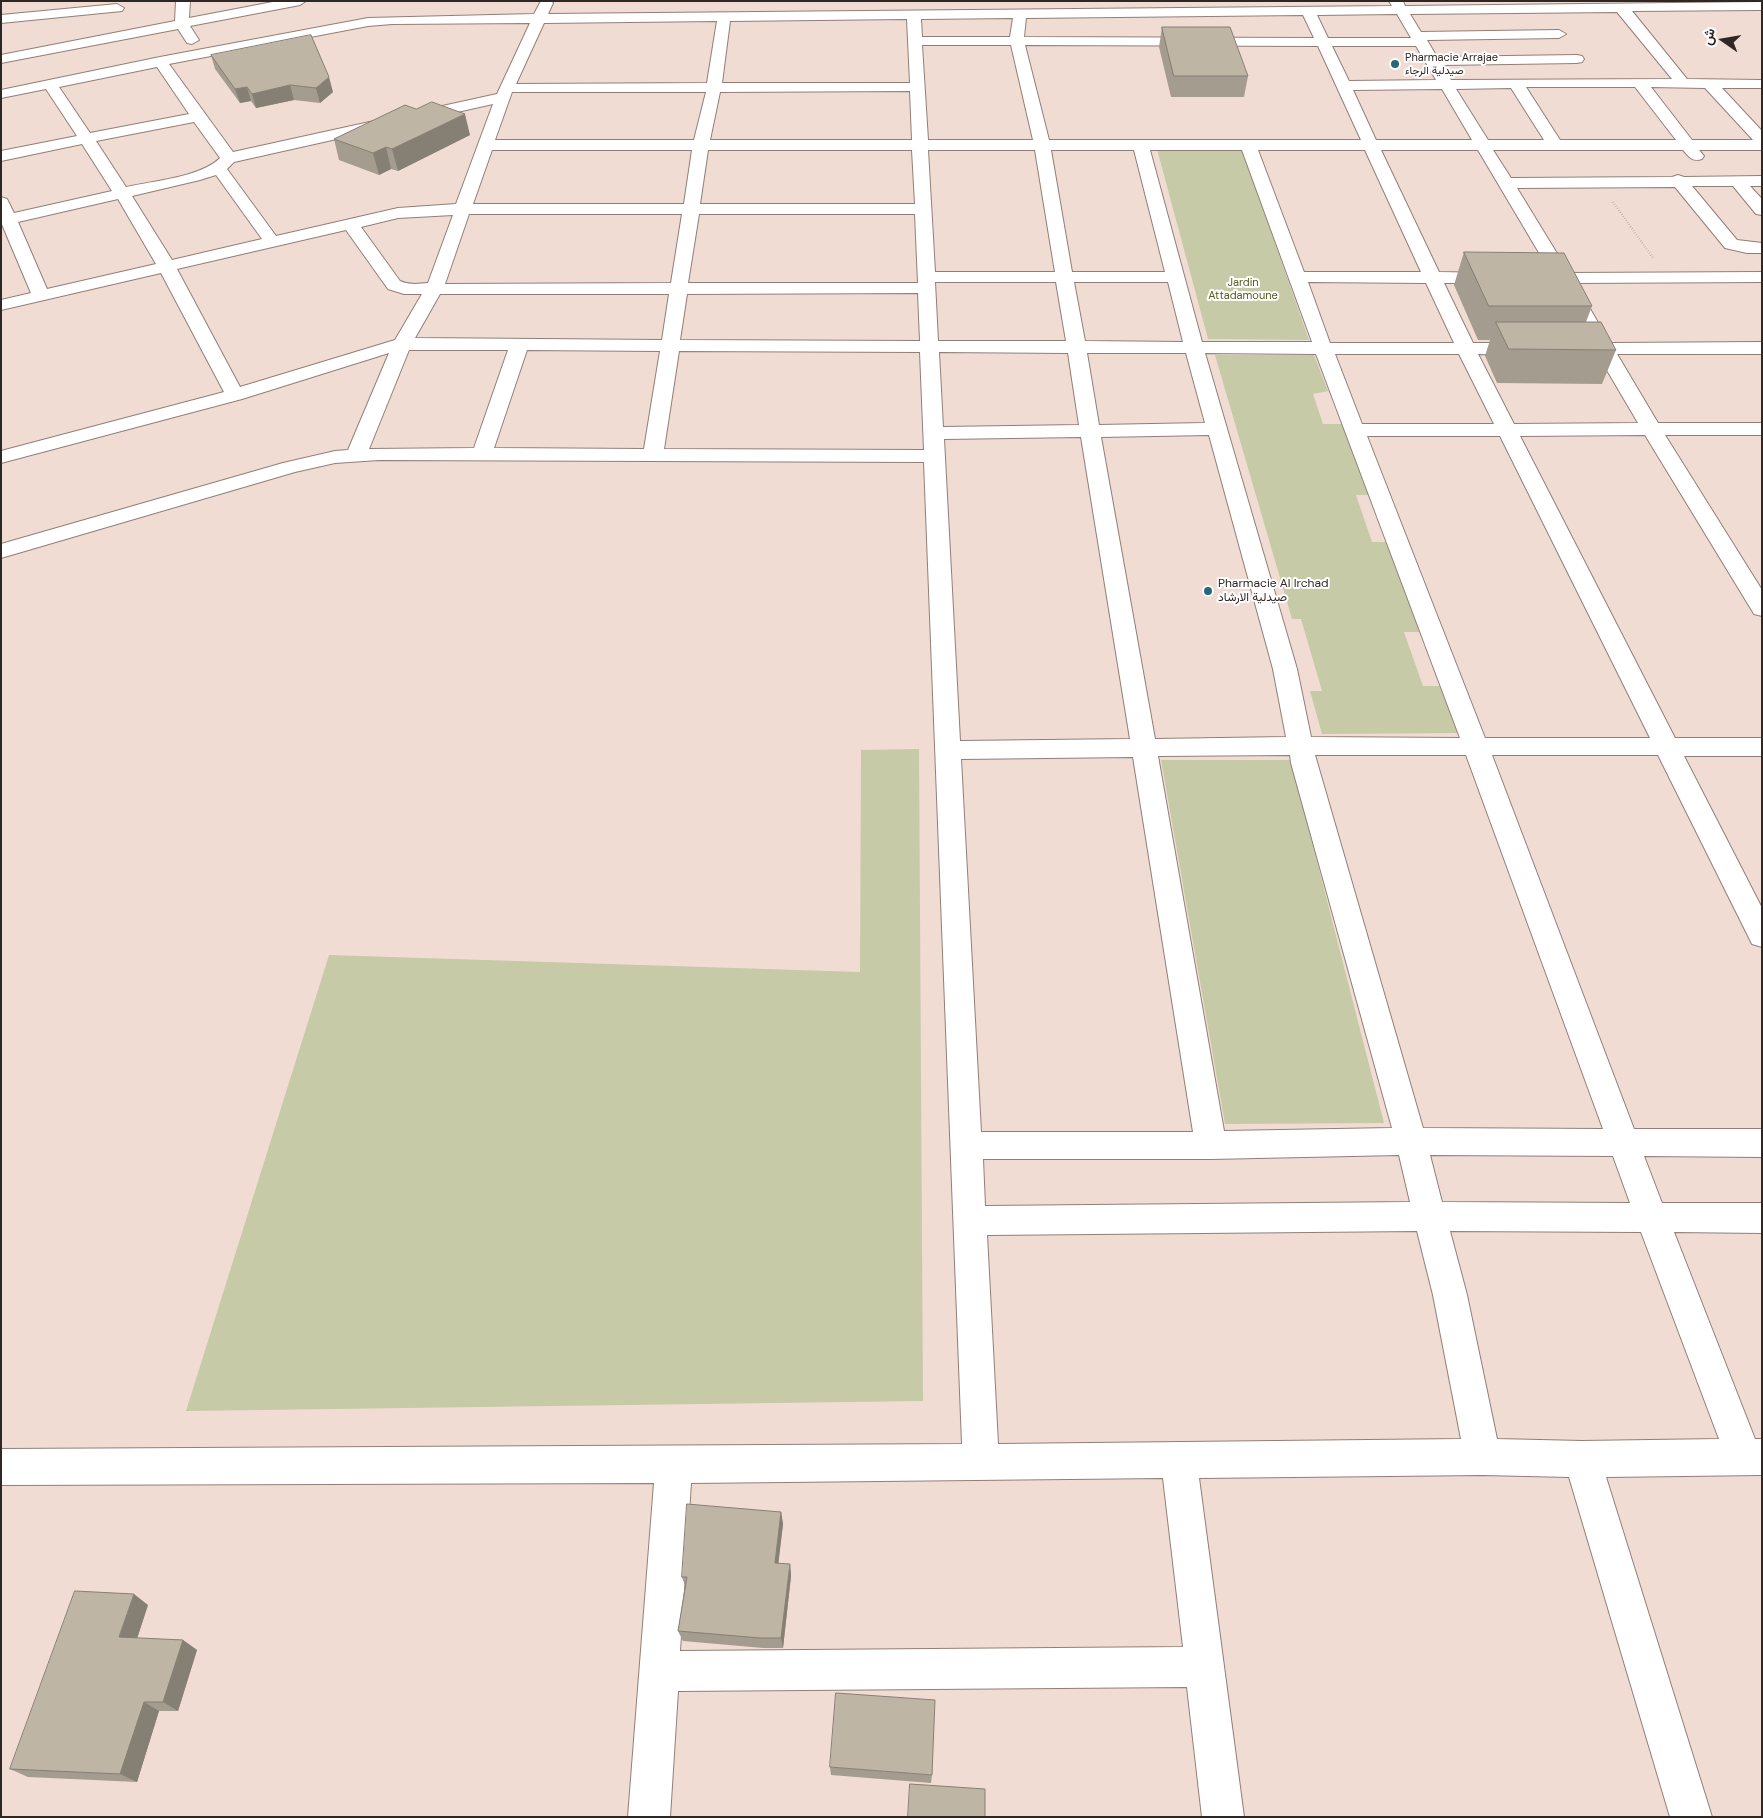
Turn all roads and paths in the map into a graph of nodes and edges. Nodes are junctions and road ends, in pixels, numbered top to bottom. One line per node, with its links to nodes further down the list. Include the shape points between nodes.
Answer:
1 (183, 1): 23 (street)
2 (300, 1): 8 (street)
3 (547, 1): 21 (street)
4 (688, 1): 18 (street)
5 (806, 1): 17 (street)
6 (1578, 4): 11 (street); 12 (street)
7 (1759, 5): 11 (street)
8 (248, 6): 23 (street)
9 (1126, 6): 14 (street); 16 (street)
10 (1399, 6): 12 (street); 14 (street); 25 (street)
11 (1620, 6): 37 (street)
12 (1539, 7): 24 (street)
13 (925, 10): 16 (street); 17 (street); 27 (street)
14 (1308, 10): 26 (street)
15 (46, 14): 20 (street); 22 (street); 29 (street)
16 (1020, 14): 28 (street)
17 (802, 15): 19 (street)
18 (686, 16): 19 (street); 21 (street)
19 (724, 16): 45 (street)
20 (117, 18): 23 (street); 29 (street)
21 (541, 18): 30 (street, via 380,16); 46 (street)
22 (1, 19)
23 (182, 25): 30 (street)
24 (1559, 34): 25 (street); 32 (street)
25 (1419, 39): 26 (street); 34 (street)
26 (1324, 40): 28 (street); 43 (street)
27 (915, 41): 28 (street); 44 (street)
28 (1017, 41): 54 (street)
29 (41, 52): 31 (street)
30 (202, 53): 33 (street)
31 (1, 59)
32 (1577, 59): 34 (street); 35 (street)
33 (160, 61): 39 (street); 48 (street)
34 (1432, 61): 42 (street)
35 (1594, 82): 36 (street); 40 (street)
36 (1640, 82): 37 (street); 58 (street)
37 (1683, 83): 38 (street)
38 (1709, 83): 41 (street); 50 (street)
39 (50, 84): 47 (street); 49 (street)
40 (1516, 84): 42 (street); 57 (street)
41 (1762, 84)
42 (1446, 85): 43 (street); 56 (street)
43 (1342, 86): 61 (street)
44 (917, 87): 45 (street); 51 (street)
45 (714, 88): 46 (street); 53 (street)
46 (506, 92): 52 (street); 63 (street)
47 (1, 94)
48 (198, 116): 49 (street); 63 (street)
49 (86, 139): 62 (street); 70 (street)
50 (1762, 141)
51 (920, 144): 53 (street); 54 (street); 73 (street)
52 (487, 145): 53 (street); 72 (street)
53 (701, 145): 74 (street)
54 (1042, 145): 60 (street); 81 (street)
55 (1248, 145): 60 (street); 61 (street); 83 (street)
56 (1481, 145): 57 (street); 61 (street); 68 (street)
57 (1555, 145): 58 (street)
58 (1688, 145): 59 (street); 65 (street)
59 (1762, 145)
60 (1141, 146): 82 (street)
61 (1370, 146): 85 (street)
62 (1, 156)
63 (224, 163): 70 (street, via 194,177); 78 (street)
64 (1678, 180): 65 (street); 69 (street); 79 (street, via 1731,244)
65 (1716, 181): 66 (street)
66 (1737, 181): 67 (street); 75 (street)
67 (1762, 181)
68 (1505, 183): 69 (street); 88 (street)
69 (1599, 183): 89 (path)
70 (122, 193): 76 (street); 80 (street)
71 (1, 202): 76 (street)
72 (464, 209): 74 (street); 77 (street, via 398,213); 91 (street)
73 (923, 209): 74 (street); 90 (street)
74 (691, 210): 92 (street)
75 (1762, 210)
76 (9, 219): 93 (street)
77 (350, 224): 78 (street); 91 (street, via 394,285 410,290)
78 (272, 242): 80 (street)
79 (1762, 248)
80 (167, 267): 93 (street); 107 (street)
81 (1064, 277): 82 (street); 90 (street); 99 (street)
82 (1176, 277): 100 (street)
83 (1297, 277): 85 (street); 101 (street)
84 (1762, 277): 89 (street)
85 (1432, 278): 86 (street); 103 (street)
86 (1507, 278)
87 (1535, 278): 88 (street)
88 (1563, 278): 89 (street); 106 (street)
89 (1668, 279)
90 (926, 282): 92 (street); 98 (street)
91 (434, 288): 92 (street); 95 (street)
92 (679, 289): 97 (street)
93 (41, 296): 94 (street)
94 (1, 305)
95 (402, 344): 96 (street); 107 (street); 117 (street)
96 (519, 345): 97 (street); 115 (street)
97 (670, 346): 98 (street); 116 (street)
98 (929, 347): 99 (street); 114 (street)
99 (1076, 348): 100 (street); 111 (street)
100 (1194, 348): 101 (street); 108 (street)
101 (1323, 348): 103 (street); 112 (street)
102 (1762, 348): 106 (street)
103 (1466, 349): 104 (street); 113 (street)
104 (1544, 349)
105 (1564, 349): 106 (street)
106 (1603, 349): 109 (street)
107 (235, 395): 118 (street)
108 (1218, 429): 111 (street); 122 (street, via 1285,669)
109 (1651, 429): 110 (street); 113 (street); 120 (street)
110 (1762, 429)
111 (1090, 430): 114 (street); 126 (street)
112 (1355, 430): 113 (street); 124 (street)
113 (1506, 430): 123 (street)
114 (934, 445): 116 (street); 127 (street)
115 (482, 455): 116 (street); 117 (street)
116 (652, 455)
117 (356, 456): 119 (street, via 290,467)
118 (1, 458)
119 (1, 551)
120 (1753, 581): 121 (street)
121 (1762, 609)
122 (1300, 746): 124 (street); 126 (street); 129 (street)
123 (1667, 746): 124 (street); 125 (street); 128 (street)
124 (1476, 747): 130 (street)
125 (1762, 747)
126 (1144, 748): 127 (street); 133 (street)
127 (948, 750): 132 (street)
128 (1762, 936)
129 (1411, 1141): 130 (street); 133 (street); 134 (street)
130 (1623, 1142): 131 (street); 135 (street)
131 (1762, 1143)
132 (966, 1146): 133 (street); 137 (street)
133 (1211, 1146)
134 (1429, 1216): 135 (street); 137 (street); 138 (street, via 1450,1295)
135 (1652, 1218): 136 (street); 139 (street)
136 (1762, 1218)
137 (970, 1222): 142 (street)
138 (1482, 1457): 140 (street); 141 (street)
139 (1753, 1457): 140 (street)
140 (1582, 1459): 149 (street)
141 (1179, 1461): 142 (street); 145 (street)
142 (982, 1462): 143 (street)
143 (674, 1466): 144 (street); 146 (street)
144 (1, 1467)
145 (1203, 1667): 146 (street); 148 (street)
146 (660, 1671): 147 (street)
147 (649, 1817)
148 (1223, 1817)
149 (1691, 1817)

